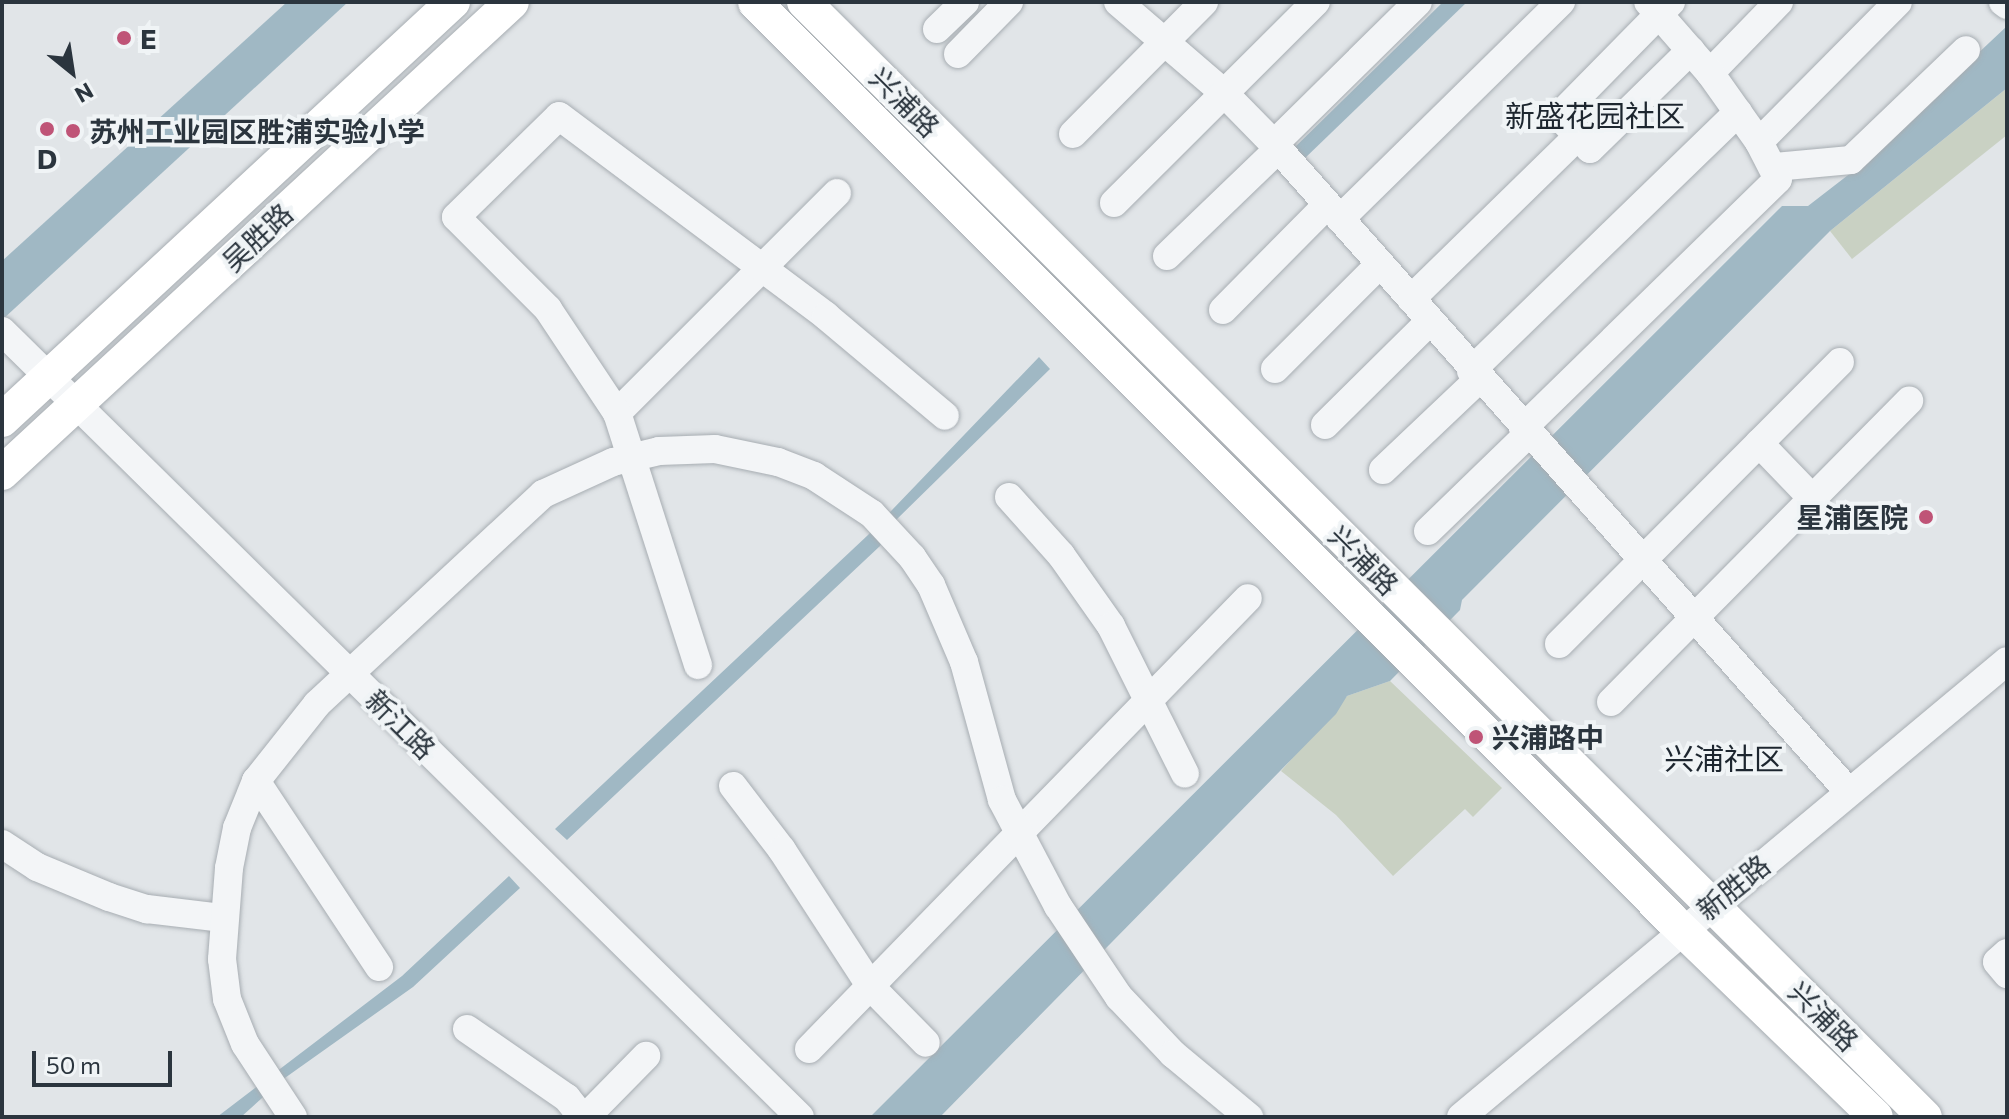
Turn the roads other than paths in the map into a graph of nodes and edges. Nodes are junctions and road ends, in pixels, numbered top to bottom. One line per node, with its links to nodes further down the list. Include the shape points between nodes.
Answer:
1 (453, 2): 38 (main road, 吴胜路)
2 (512, 2): 39 (main road, 吴胜路)
3 (755, 2): 76 (main road, 兴浦路)
4 (804, 2): 74 (main road, 兴浦路)
5 (965, 2): 15 (street)
6 (1009, 2): 19 (street)
7 (1118, 2): 16 (street)
8 (1204, 2): 16 (street)
9 (1316, 2): 21 (street)
10 (1418, 2): 26 (street)
11 (1561, 2): 30 (street)
12 (1779, 2): 20 (street)
13 (1898, 2): 25 (street)
14 (1659, 6): 17 (street); 24 (street, via 1559,116)
15 (937, 29)
16 (1164, 40): 21 (street); 23 (street)
17 (1691, 50): 20 (street); 24 (street, via 1590,149)
18 (1966, 50): 27 (street, via 1851,160)
19 (958, 54)
20 (1710, 73): 22 (street)
21 (1223, 92): 26 (street); 29 (street)
22 (1738, 112): 25 (street); 42 (street)
23 (1073, 134)
24 (1578, 136): 34 (street)
25 (1759, 142): 27 (street)
26 (1276, 146): 30 (street); 31 (street)
27 (1775, 167): 50 (street, via 1778,179)
28 (837, 193): 33 (street)
29 (1114, 203)
30 (1333, 212): 32 (street); 35 (street)
31 (1167, 256)
32 (1380, 264): 34 (street); 41 (street)
33 (762, 268): 46 (street); 46 (street, via 559,116 456,217 548,309); 47 (street)
34 (1411, 299): 36 (street)
35 (1223, 310)
36 (1430, 321): 42 (street); 49 (street)
37 (2, 331): 43 (street, 新江路)
38 (96, 332): 39 (main road); 43 (main road, 吴胜路)
39 (124, 359): 45 (main road, 吴胜路)
40 (1840, 362): 51 (street)
41 (1275, 369)
42 (1475, 375): 50 (street); 54 (street)
43 (47, 377): 45 (street, 新江路); 48 (main road, 吴胜路)
44 (1909, 401): 57 (street)
45 (75, 403): 52 (main road, 吴胜路); 65 (street, 新江路)
46 (617, 413): 53 (street)
47 (945, 416)
48 (3, 419): 52 (main road)
49 (1325, 425)
50 (1530, 436): 58 (street); 59 (street)
51 (1759, 443): 57 (street); 59 (street)
52 (31, 445): 55 (main road, 吴胜路)
53 (633, 457): 64 (street); 65 (street, via 543,494); 72 (street, via 715,449 778,462 814,476 882,524 927,577 950,626 1002,800)
54 (1383, 470)
55 (2, 473)
56 (1009, 497): 66 (street, via 1061,555 1111,626)
57 (1812, 498): 61 (street)
58 (1428, 531)
59 (1641, 561): 61 (street); 62 (street)
60 (1248, 598): 66 (street)
61 (1694, 619): 67 (street); 71 (street)
62 (1559, 644)
63 (2007, 661): 71 (street, 新胜路)
64 (698, 665)
65 (349, 674): 69 (street); 87 (street, 新江路)
66 (1149, 701): 68 (street); 72 (street)
67 (1611, 702)
68 (1185, 774)
69 (256, 781): 75 (street, via 237,828); 78 (street)
70 (733, 786): 80 (street, via 782,850)
71 (1849, 792): 74 (street, 新胜路)
72 (1020, 836): 80 (street); 88 (street, via 1094,965 1173,1054)
73 (2, 844): 75 (street, via 37,867 109,897 147,909)
74 (1711, 904): 76 (street, 新胜路); 91 (main road, 兴浦路)
75 (223, 918): 85 (street, via 227,999 260,1072)
76 (1681, 929): 89 (street, 新胜路); 90 (main road, 兴浦路)
77 (2007, 953): 79 (street, via 1997,962)
78 (379, 967)
79 (2007, 974)
80 (871, 987): 82 (street); 83 (street)
81 (467, 1029): 86 (street, via 567,1098)
82 (926, 1043)
83 (809, 1049)
84 (646, 1056): 86 (street)
85 (285, 1106)
86 (584, 1117)
87 (800, 1117)
88 (1249, 1117)
89 (1461, 1117)
90 (1876, 1117)
91 (1925, 1117)

